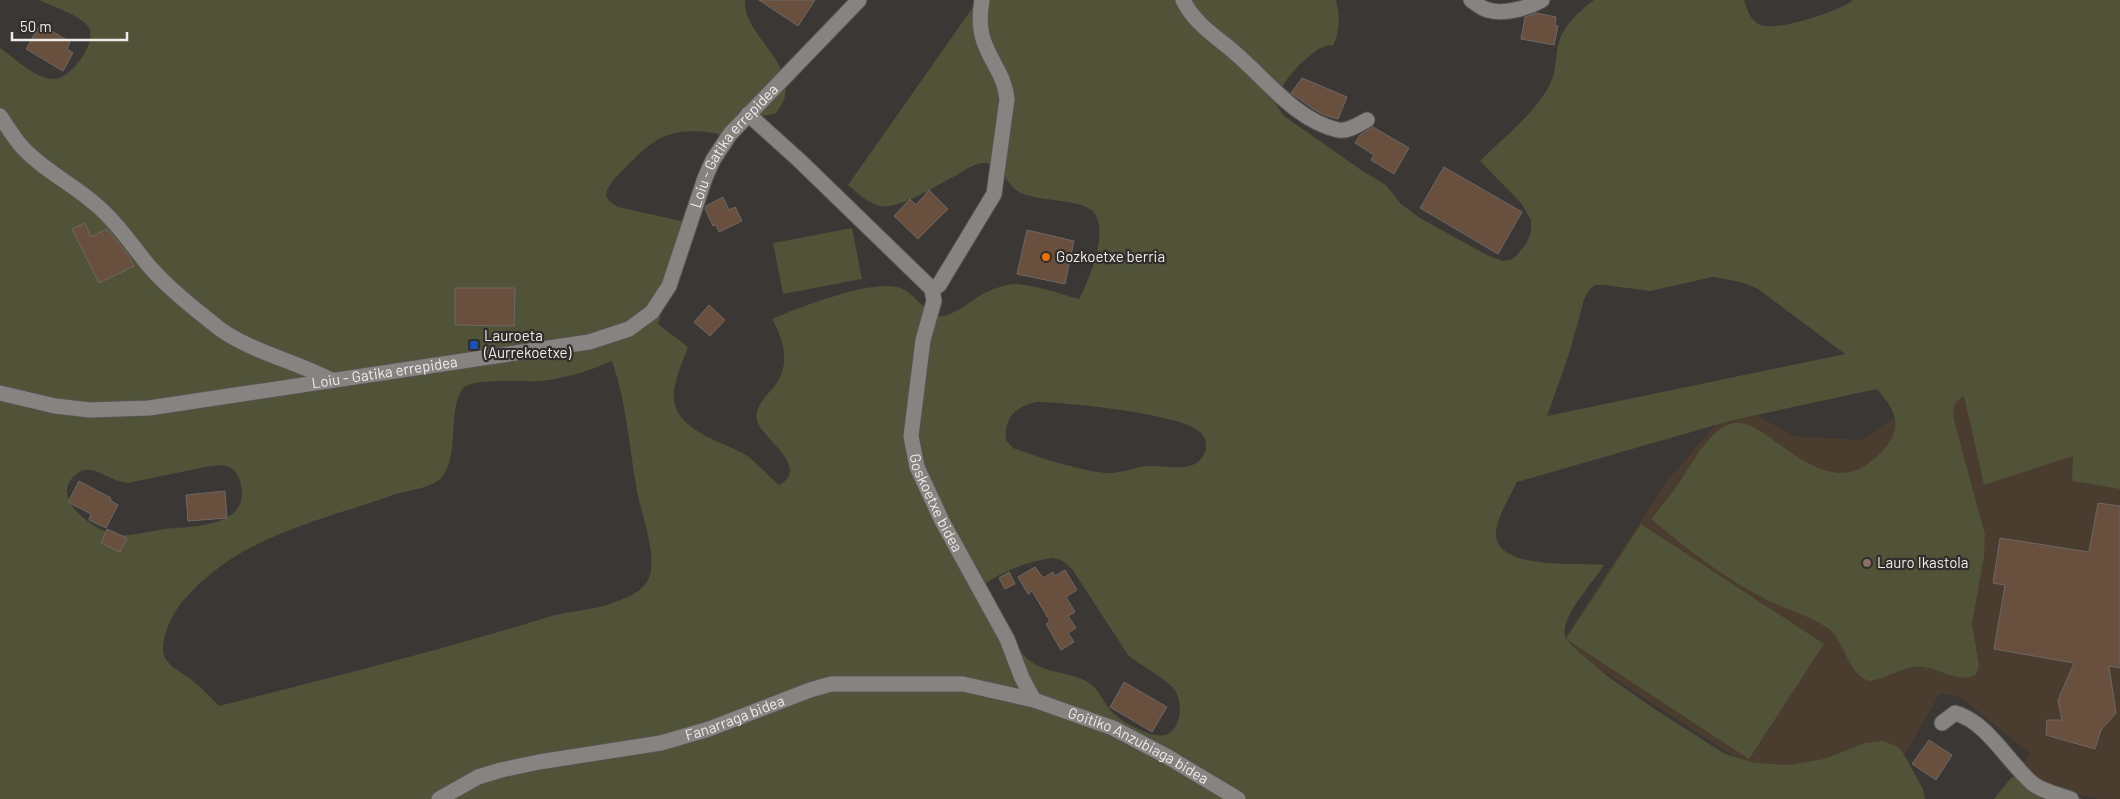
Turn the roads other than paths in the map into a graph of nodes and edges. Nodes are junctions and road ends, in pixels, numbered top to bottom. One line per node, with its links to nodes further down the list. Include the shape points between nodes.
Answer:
1 (860, 0): 6 (street, Loiu - Gatika errepidea)
2 (982, 0): 9 (street, via 981,32 1006,86 1007,98 994,194 939,285)
3 (1183, 0): 8 (street, via 1208,32 1292,106 1321,124 1340,130)
4 (1471, 0): 5 (street, via 1488,10 1508,11)
5 (1542, 0)
6 (748, 114): 9 (street); 10 (street, Loiu - Gatika errepidea, via 713,160 669,286 642,321 629,329 589,342)
7 (0, 116): 10 (street, via 21,146 94,202 120,227 150,267 222,330)
8 (1367, 120)
9 (932, 289): 12 (street, Goskoetxe bidea, via 934,301 923,340 911,436 917,467 942,521 1007,639)
10 (331, 380): 11 (street, Loiu - Gatika errepidea, via 119,410 55,406)
11 (0, 393)
12 (1034, 700): 14 (street, Fanarraga bidea, via 963,684 831,684 661,743 501,770 478,777); 15 (street, Goitiko Anzubiaga bidea, via 1113,728)
13 (1942, 723): 16 (street, via 1955,713 1965,715 2033,784)
14 (439, 799)
15 (1238, 799)
16 (2071, 799)

